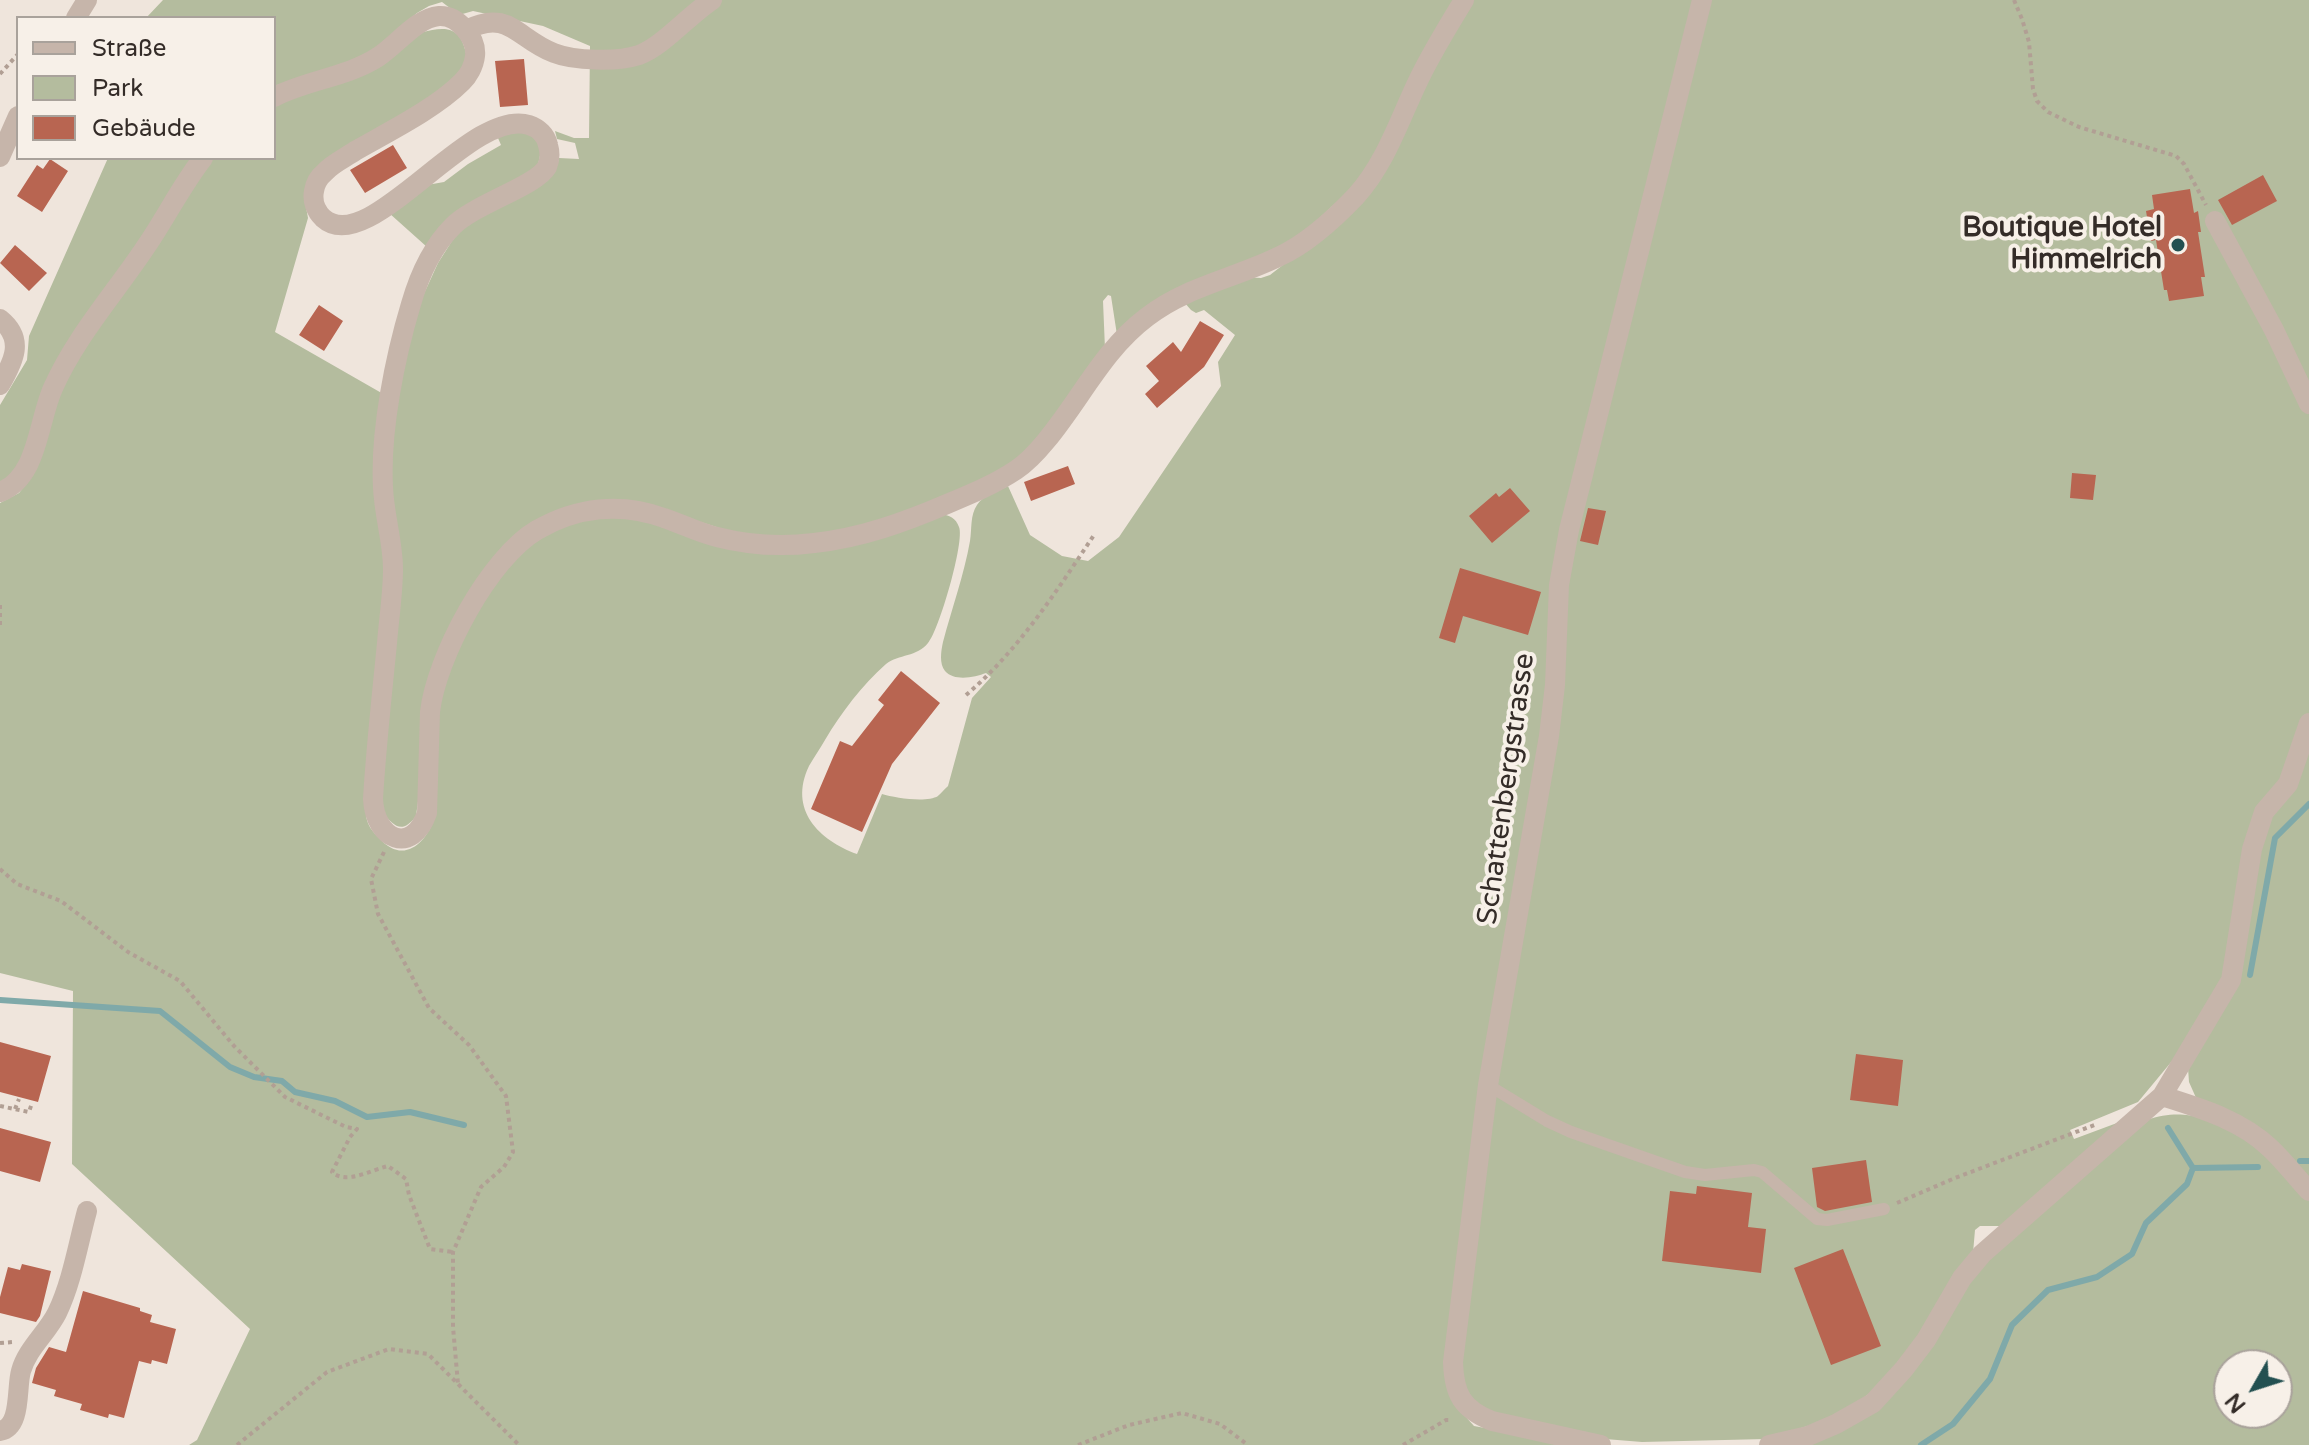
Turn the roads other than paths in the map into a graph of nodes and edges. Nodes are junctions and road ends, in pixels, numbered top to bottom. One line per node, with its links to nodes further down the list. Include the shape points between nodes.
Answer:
1 (712, 0): 4 (street, via 646,52 625,58 563,56 492,21)
2 (1464, 0): 4 (street, via 1421,74 1382,158 1356,196 1283,255 1185,293 1148,316 1105,359 1036,453 1005,477 883,529 813,543 760,544 716,537 627,508 581,512 537,530 511,550 489,578 441,667 430,712 427,813 417,831 392,836 378,824 373,799 393,573 384,449 405,326 419,280 444,237 473,210 545,170 548,143 525,123 486,132 413,188 347,225 321,216 313,194 328,169 462,82 475,56)
3 (1702, 0): 15 (street, Schattenbergstrasse, via 1569,530 1559,585 1549,736)
4 (466, 30): 5 (street, via 448,17 433,17 367,63)
5 (276, 96)
6 (16, 121): 7 (street)
7 (0, 157)
8 (202, 160): 13 (street, via 65,363 47,401 26,471)
9 (2215, 221): 12 (street)
10 (0, 319): 11 (street, via 13,334 15,349)
11 (0, 385)
12 (2309, 404)
13 (0, 492)
14 (2309, 723): 16 (street, via 2288,784 2264,812 2252,849 2231,980)
15 (1488, 1085): 18 (lane, via 1571,1132 1685,1172 1762,1172 1817,1219); 21 (street, Schattenbergstrasse, via 1453,1362 1456,1390 1467,1408 1492,1421)
16 (2162, 1096): 17 (street, via 2239,1125 2269,1146); 22 (street, via 1982,1254 1926,1340 1873,1403 1808,1436)
17 (2309, 1191)
18 (1884, 1209)
19 (87, 1211): 20 (street, via 59,1309 27,1357 12,1423)
20 (0, 1431)
21 (1601, 1445)
22 (1769, 1445)

